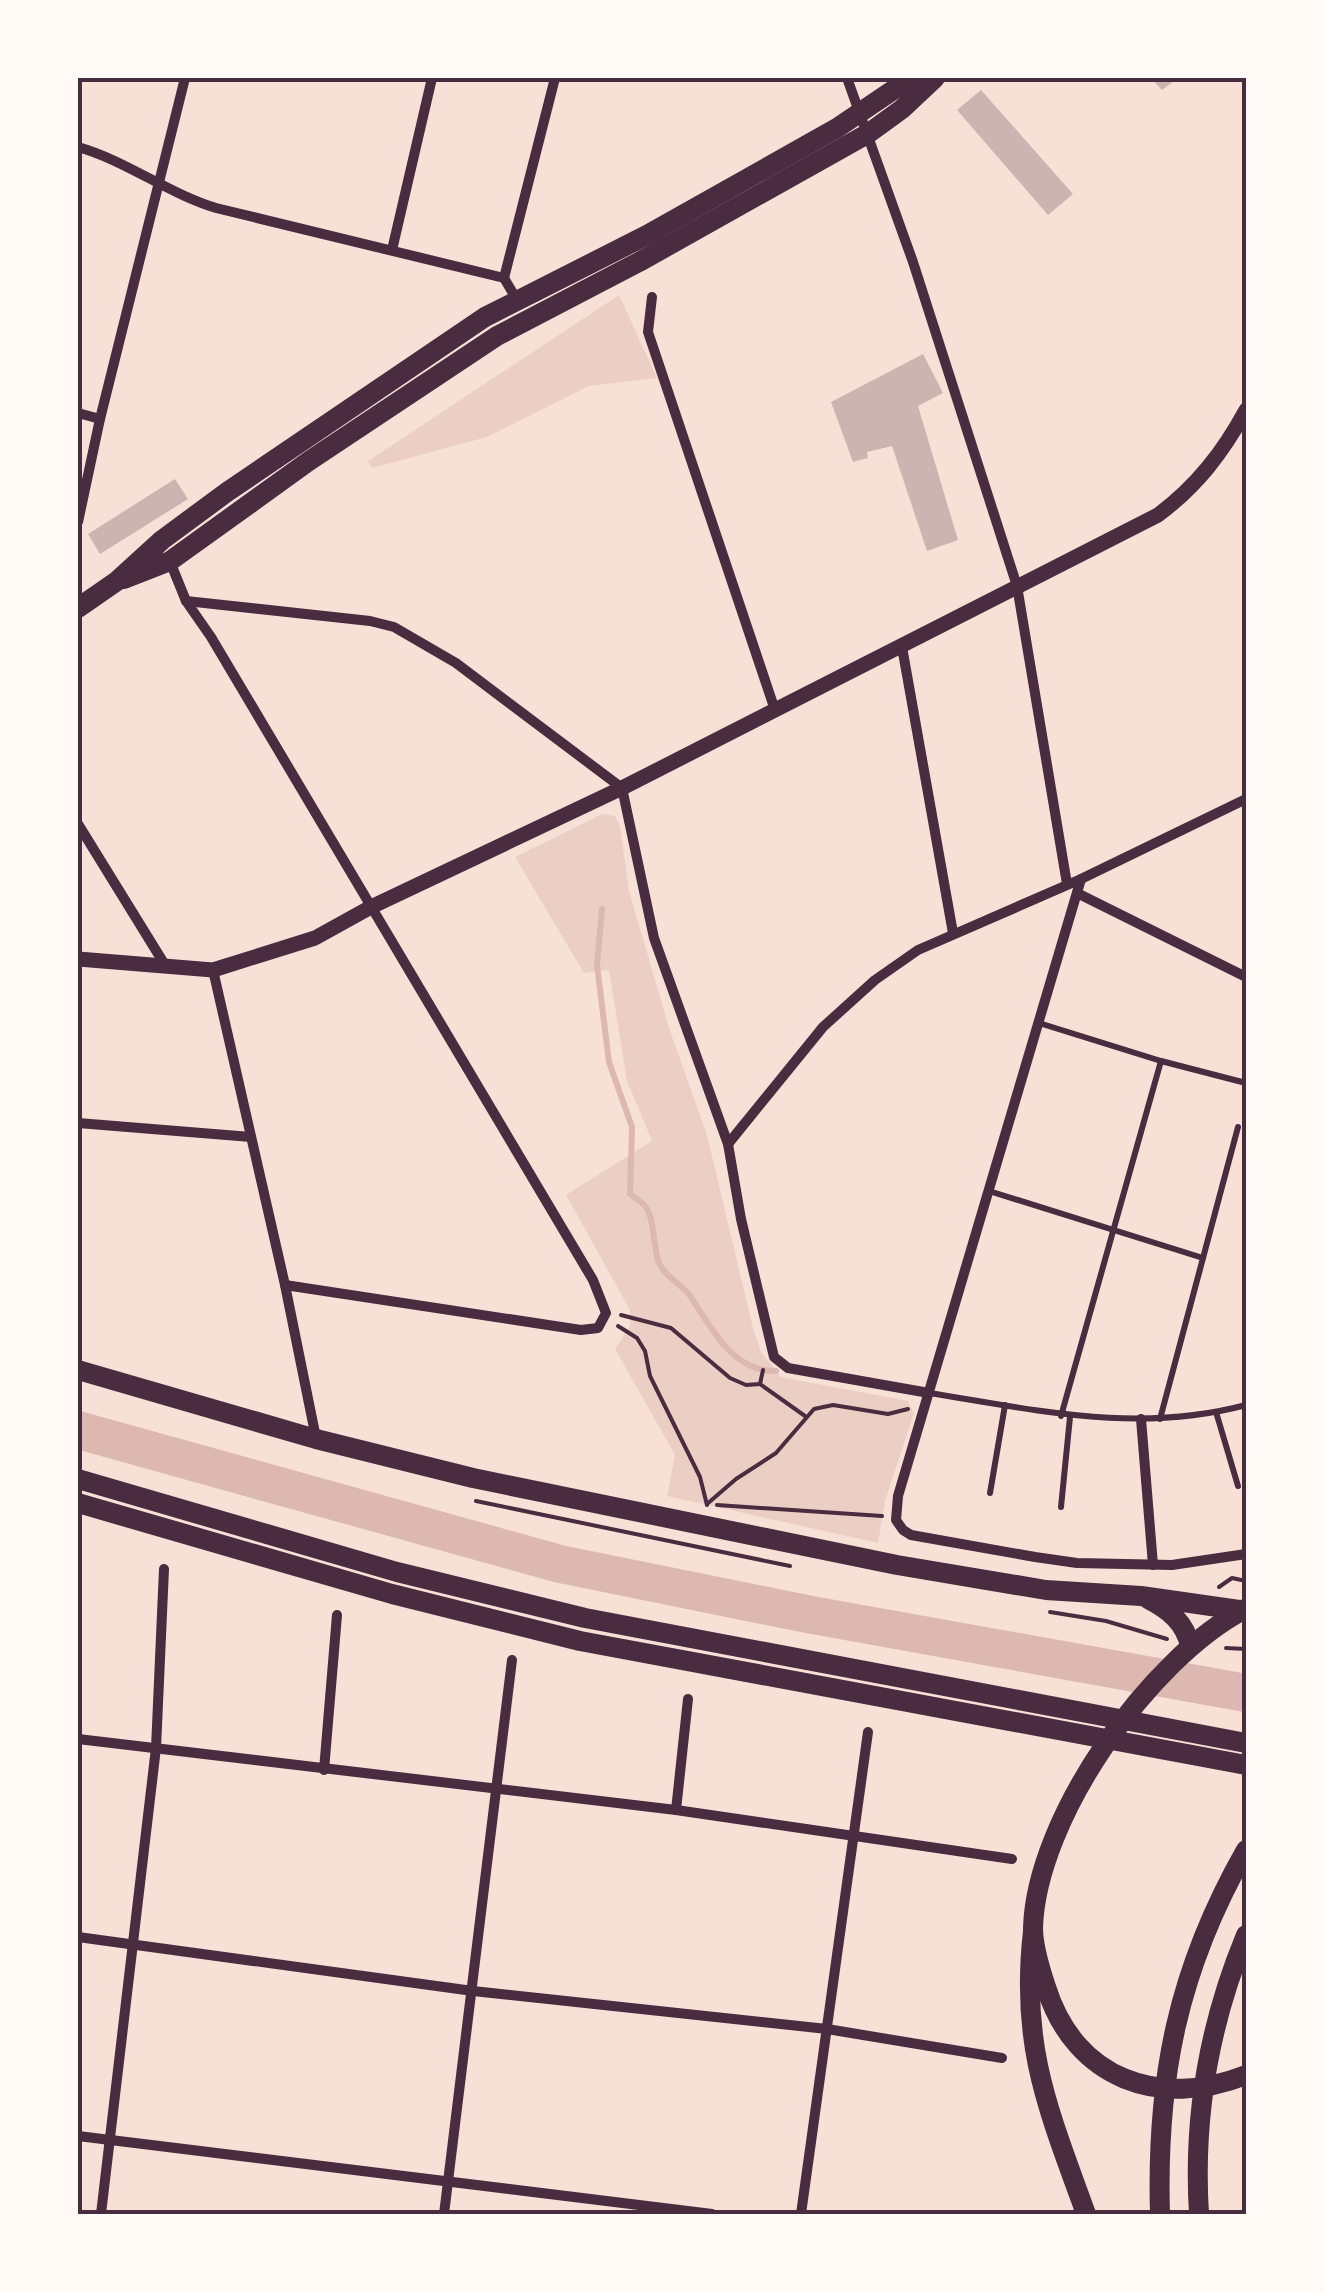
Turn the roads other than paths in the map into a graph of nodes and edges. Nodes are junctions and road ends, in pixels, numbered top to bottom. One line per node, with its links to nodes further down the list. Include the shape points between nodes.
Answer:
1 (185, 78): 10 (street)
2 (432, 78): 11 (street)
3 (555, 78): 12 (street)
4 (847, 78): 7 (street)
5 (911, 78): 7 (main road)
6 (935, 78): 8 (main road)
7 (860, 113): 8 (street); 14 (main road)
8 (869, 133): 20 (main road, via 497,336); 22 (street)
9 (78, 147): 10 (street)
10 (160, 182): 11 (street, via 216,208); 17 (street)
11 (392, 250): 12 (street)
12 (504, 278): 14 (street)
13 (652, 297): 26 (street, via 648,332)
14 (519, 303): 19 (main road, via 485,317)
15 (1246, 410): 22 (street, via 1187,494 1158,516)
16 (78, 412): 17 (street)
17 (100, 419): 18 (street)
18 (78, 522)
19 (162, 540): 20 (street); 21 (main road)
20 (170, 561): 21 (main road); 23 (street)
21 (117, 581): 24 (main road)
22 (1016, 586): 25 (street); 31 (street)
23 (186, 601): 27 (street, via 394,627 456,663); 33 (street)
24 (78, 608)
25 (902, 647): 26 (street); 34 (street)
26 (775, 710): 27 (street)
27 (622, 788): 33 (street); 45 (street, via 654,938)
28 (1246, 799): 30 (street)
29 (78, 824): 36 (street)
30 (1081, 879): 31 (street); 32 (street)
31 (1067, 884): 34 (street)
32 (1077, 893): 38 (street); 39 (street)
33 (370, 907): 37 (street, via 315,938); 49 (street, via 593,1280 606,1316 593,1330 557,1328)
34 (954, 933): 45 (street, via 876,980 824,1027)
35 (78, 959): 36 (street)
36 (165, 965): 37 (street)
37 (212, 970): 44 (street)
38 (1246, 977)
39 (1039, 1023): 40 (lane); 46 (street)
40 (1161, 1062): 41 (lane); 47 (lane)
41 (1246, 1082)
42 (78, 1123): 44 (street)
43 (1238, 1128): 48 (lane)
44 (250, 1137): 49 (street)
45 (728, 1144): 51 (street, via 774,1357 782,1367)
46 (989, 1191): 47 (lane); 51 (street)
47 (1115, 1232): 48 (lane); 55 (lane)
48 (1203, 1258): 57 (lane)
49 (286, 1285): 58 (street)
50 (78, 1370): 58 (main road)
51 (928, 1398): 52 (lane); 65 (street, via 898,1496 897,1521 911,1535 1077,1564)
52 (1004, 1405): 55 (lane); 61 (lane)
53 (1246, 1405): 54 (lane)
54 (1216, 1412): 57 (lane); 60 (lane)
55 (1065, 1416): 56 (lane); 63 (lane)
56 (1140, 1418): 57 (lane); 65 (street)
57 (1160, 1420)
58 (316, 1439): 67 (main road, via 473,1478 706,1515 897,1565 1046,1590)
59 (78, 1479): 73 (main road, via 501,1599)
60 (1238, 1486)
61 (990, 1493)
62 (78, 1503): 76 (main road, via 513,1625)
63 (1060, 1507)
64 (1246, 1554): 65 (street)
65 (1154, 1565)
66 (164, 1569): 78 (street)
67 (1142, 1596): 68 (main road); 70 (main road, via 1177,1619)
68 (1245, 1610): 70 (main road)
69 (337, 1615): 80 (street)
70 (1188, 1648): 73 (main road)
71 (512, 1660): 81 (street)
72 (688, 1699): 82 (street)
73 (1122, 1721): 76 (main road); 77 (main road)
74 (868, 1732): 83 (street)
75 (78, 1739): 78 (street)
76 (1108, 1741): 79 (main road); 86 (main road, via 1062,1826)
77 (1246, 1743)
78 (156, 1748): 80 (street); 89 (street)
79 (1246, 1765)
80 (324, 1770): 81 (street)
81 (497, 1790): 82 (street); 90 (street)
82 (676, 1810): 83 (street)
83 (854, 1835): 85 (street); 91 (street)
84 (1246, 1850): 102 (main road, via 1203,1940 1173,2033 1161,2107)
85 (1012, 1859)
86 (1033, 1931): 93 (main road, via 1063,2027 1110,2073 1174,2090); 101 (main road, via 1027,1980 1034,2060)
87 (1246, 1935): 103 (main road, via 1208,2060 1200,2110)
88 (78, 1936): 89 (street)
89 (132, 1943): 90 (street); 95 (street)
90 (473, 1991): 91 (street); 96 (street)
91 (826, 2028): 92 (street); 100 (street)
92 (1002, 2058)
93 (1246, 2075)
94 (78, 2136): 95 (street)
95 (108, 2140): 96 (street); 97 (street)
96 (449, 2180): 98 (street); 99 (street)
97 (100, 2214)
98 (444, 2214)
99 (712, 2214)
100 (800, 2214)
101 (1086, 2214)
102 (1160, 2214)
103 (1199, 2214)

